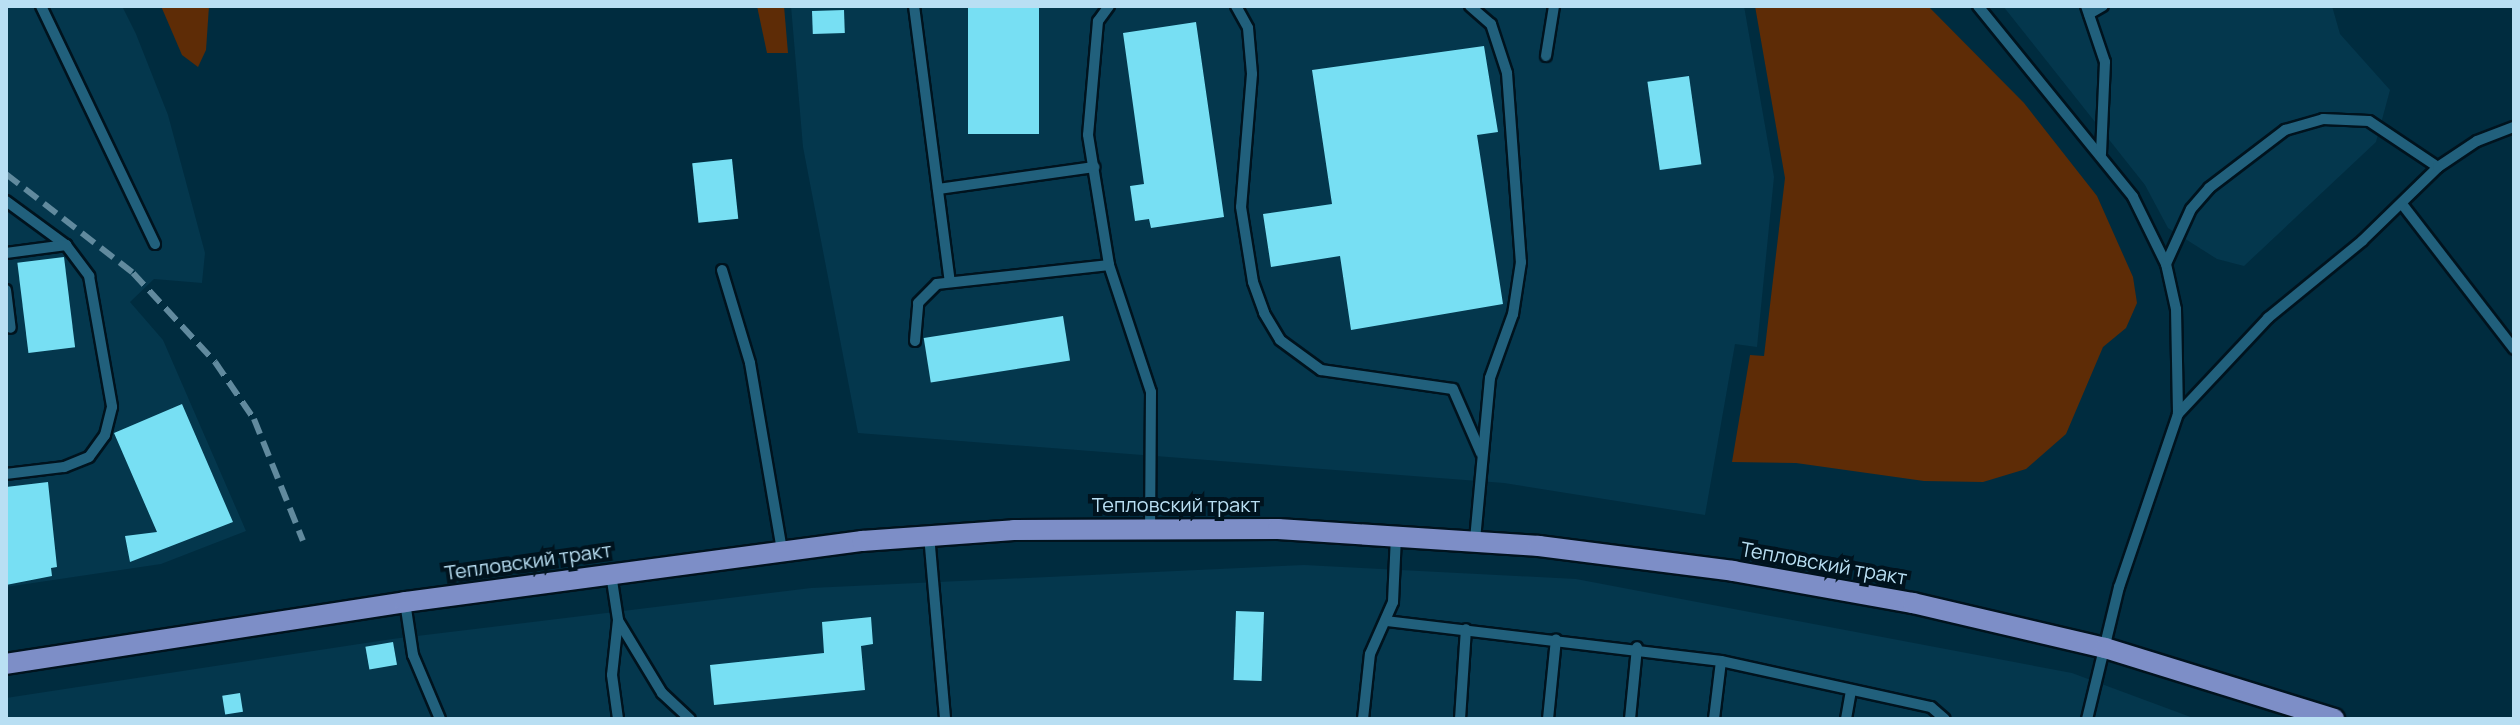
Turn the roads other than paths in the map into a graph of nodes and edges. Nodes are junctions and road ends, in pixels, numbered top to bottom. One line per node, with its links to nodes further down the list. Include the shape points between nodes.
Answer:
1 (41, 6): 18 (lane)
2 (914, 6): 15 (lane)
3 (1109, 6): 13 (lane, via 1098,21 1088,117)
4 (1236, 6): 30 (lane, via 1248,28 1252,74 1241,207 1253,282 1264,313 1280,340 1321,370 1453,389)
5 (1470, 6): 30 (lane, via 1491,24 1507,73 1521,262 1513,314 1490,378)
6 (1554, 6): 10 (lane)
7 (1978, 6): 12 (lane)
8 (2103, 6): 9 (lane)
9 (2088, 10): 12 (lane, via 2105,62)
10 (1546, 56)
11 (2514, 127): 14 (lane, via 2477,141)
12 (2101, 154): 21 (lane, via 2153,231)
13 (1094, 167): 15 (lane); 22 (lane)
14 (2438, 167): 17 (lane); 21 (lane, via 2369,121 2323,119 2285,130 2209,188 2191,209)
15 (938, 189): 24 (lane)
16 (6, 201): 19 (lane)
17 (2402, 204): 28 (lane); 29 (lane, via 2268,318)
18 (155, 244)
19 (66, 245): 20 (lane); 31 (lane, via 95,290 110,422 96,449 79,463)
20 (6, 253)
21 (2166, 264): 29 (lane, via 2180,353)
22 (1109, 265): 24 (lane); 32 (lane, via 1151,392)
23 (722, 270): 36 (lane, via 750,363)
24 (950, 282): 27 (lane, via 931,288 918,303)
25 (6, 290): 26 (lane)
26 (11, 328)
27 (915, 341)
28 (2514, 349)
29 (2178, 414): 44 (lane, via 2119,587)
30 (1481, 453): 35 (lane)
31 (6, 474)
32 (1150, 527): 33 (main road, Тепловский тракт); 34 (main road, Тепловский тракт)
33 (929, 535): 36 (main road, Тепловский тракт); 51 (lane)
34 (1396, 535): 35 (main road, Тепловский тракт); 40 (lane, via 1394,595)
35 (1475, 540): 44 (main road, Тепловский тракт, via 1733,571 1913,603)
36 (782, 550): 37 (main road, Тепловский тракт)
37 (611, 574): 38 (main road, Тепловский тракт); 39 (lane)
38 (405, 602): 46 (main road, Тепловский тракт); 48 (lane, via 413,655)
39 (618, 620): 49 (lane, via 612,675); 50 (lane, via 630,648 662,693)
40 (1386, 621): 41 (lane); 52 (lane, via 1370,654)
41 (1466, 629): 42 (lane); 53 (lane)
42 (1556, 639): 43 (lane); 54 (lane)
43 (1637, 647): 45 (lane); 55 (lane)
44 (2105, 648): 59 (lane); 60 (main road, Тепловский тракт)
45 (1721, 661): 47 (lane); 56 (lane)
46 (6, 664)
47 (1851, 691): 57 (lane); 58 (lane, via 1931,707)
48 (440, 719)
49 (618, 719)
50 (690, 719)
51 (945, 719)
52 (1363, 719)
53 (1460, 719)
54 (1548, 719)
55 (1630, 719)
56 (1714, 719)
57 (1846, 719)
58 (1945, 719)
59 (2087, 719)
60 (2334, 719)

